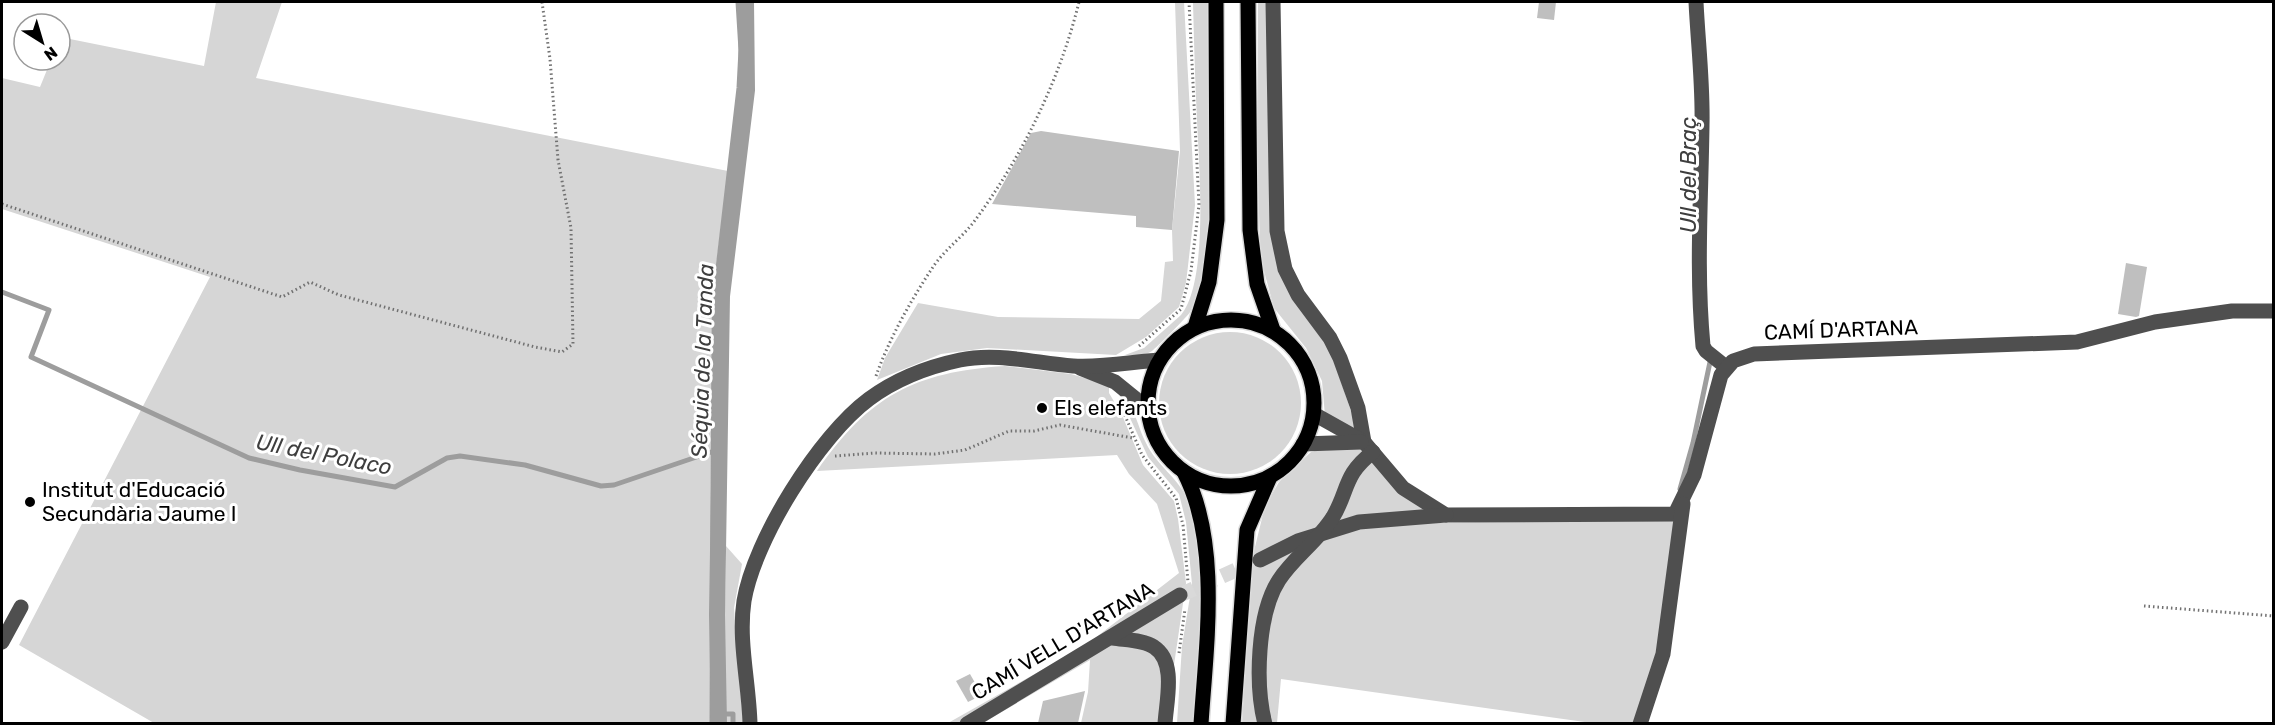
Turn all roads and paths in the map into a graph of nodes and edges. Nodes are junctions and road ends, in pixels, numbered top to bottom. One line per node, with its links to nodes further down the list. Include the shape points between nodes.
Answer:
1 (542, 2): 7 (path, via 558,160 572,228 573,344 562,352 339,295 310,282 282,297)
2 (1079, 2): 14 (path, via 1057,74 1014,161 975,221 934,265 883,356)
3 (1216, 2): 9 (main road, via 1217,220 1209,282)
4 (1248, 2): 10 (main road, via 1250,230 1257,284)
5 (1273, 2): 19 (street, via 1277,231 1285,269 1340,358)
6 (1696, 2): 13 (street, via 1702,125 1699,304 1703,346)
7 (2, 204)
8 (2274, 311): 13 (street, CAMÍ D'ARTANA, via 2232,311 2155,322 2077,342 1754,354)
9 (1195, 327): 10 (main road, via 1230,320 1248,321); 11 (main road, via 1174,341)
10 (1273, 330): 16 (main road, via 1298,352 1312,381)
11 (1159, 360): 12 (street); 15 (main road, via 1149,383)
12 (1075, 366): 14 (street, via 1000,357 961,359 920,371); 15 (street, via 1115,382)
13 (1726, 367): 23 (street, via 1720,375 1694,475)
14 (867, 400): 20 (street)
15 (1147, 408): 21 (main road, via 1158,445)
16 (1314, 414): 18 (main road); 19 (street)
17 (1133, 438): 20 (path, via 1060,425 1009,431 965,450)
18 (1303, 444): 19 (street); 22 (main road, via 1289,463)
19 (1369, 447): 24 (street, via 1403,488); 25 (street, via 1349,476 1334,515)
20 (815, 458): 33 (street, via 758,553 745,600 742,624)
21 (1184, 472): 22 (main road, via 1221,485 1241,486); 36 (main road, via 1195,493 1205,544 1207,608)
22 (1270, 477): 37 (main road, via 1247,530)
23 (1683, 501): 24 (street, via 1675,514); 39 (street, via 1663,654)
24 (1446, 514): 25 (street, via 1359,522)
25 (1320, 535): 26 (street); 38 (street, via 1280,579 1269,598 1263,622 1259,701)
26 (1260, 560)
27 (1180, 595): 32 (street, CAMÍ VELL D'ARTANA)
28 (2144, 606): 30 (path)
29 (21, 607): 31 (street)
30 (2274, 616)
31 (3, 634)
32 (1113, 638): 34 (street, CAMÍ VELL D'ARTANA); 35 (street, via 1153,646 1160,652 1168,670)
33 (750, 723)
34 (967, 723)
35 (1165, 723)
36 (1201, 723)
37 (1233, 723)
38 (1265, 723)
39 (1640, 723)

